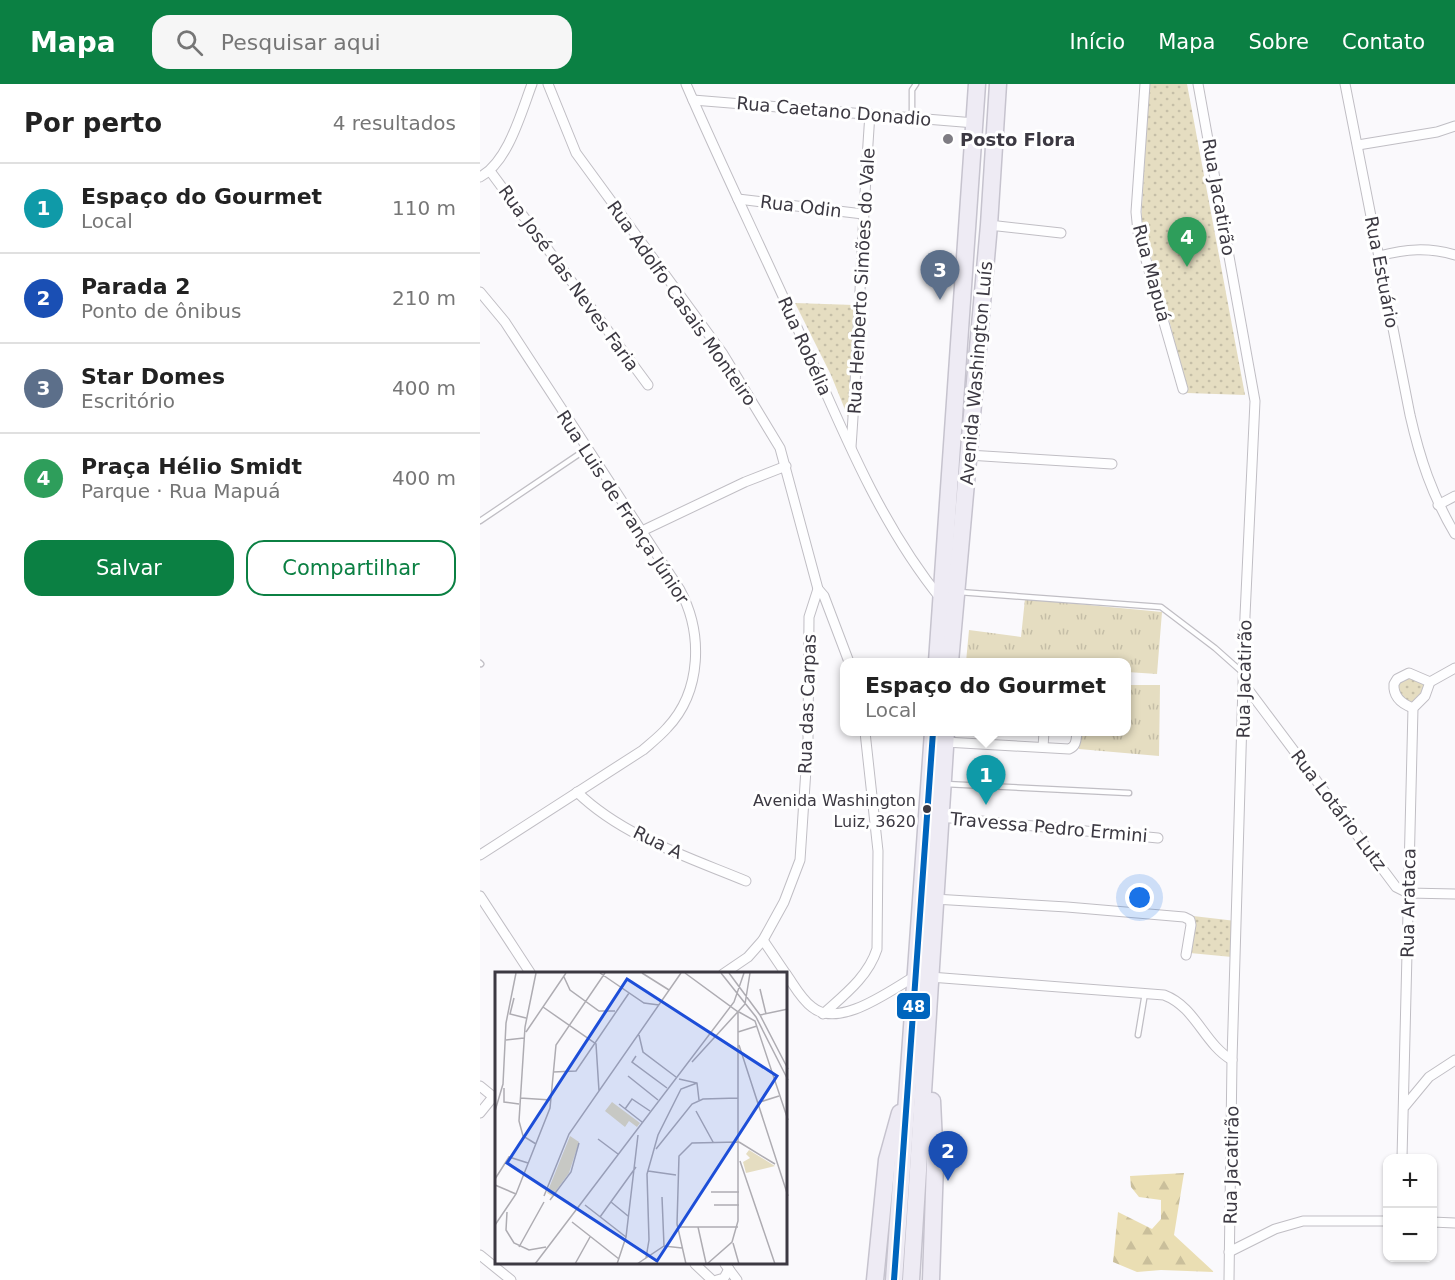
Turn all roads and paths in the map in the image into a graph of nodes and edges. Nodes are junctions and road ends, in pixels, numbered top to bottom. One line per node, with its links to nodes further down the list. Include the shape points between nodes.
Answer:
1 (532, 84): 16 (street, via 511,138)
2 (548, 84): 31 (street, Rua Adolfo Casais Monteiro, via 576,153 723,354 780,448)
3 (686, 84): 10 (street, Rua Robélia)
4 (916, 84): 12 (lane, via 912,90)
5 (977, 84): 13 (highway, Avenida Washington Luís)
6 (998, 84): 20 (highway, Avenida Washington Luís)
7 (1145, 84): 26 (street, Rua Mapuá, via 1138,232)
8 (1198, 84): 43 (street, Rua Jacatirão, via 1255,401)
9 (1345, 84): 15 (street, Rua Estuário)
10 (693, 100): 11 (street, Rua Caetano Donadio); 18 (street, Rua Robélia)
11 (870, 114): 12 (street, Rua Caetano Donadio); 19 (street, Rua Henberto Simões do Vale)
12 (912, 118): 13 (street, Rua Caetano Donadio)
13 (975, 123): 38 (highway, Avenida Washington Luís)
14 (1455, 126): 15 (street)
15 (1358, 145): 23 (street, Rua Estuário)
16 (490, 171): 17 (street); 25 (street, Rua José das Neves Faria)
17 (480, 177)
18 (738, 199): 19 (street, Rua Odin); 27 (street, Rua Robélia)
19 (863, 214): 27 (street, Rua Henberto Simões do Vale)
20 (989, 225): 21 (street); 29 (highway, Avenida Washington Luís)
21 (1061, 233)
22 (1455, 255): 23 (street, via 1419,249)
23 (1379, 256): 33 (street, Rua Estuário, via 1410,415)
24 (482, 299): 28 (street, Rua Luis de França Júnior, via 505,322)
25 (648, 385)
26 (1183, 389)
27 (851, 447): 38 (street, Rua Robélia, via 904,549)
28 (588, 448): 34 (lane); 35 (street, Rua Luis de França Júnior)
29 (968, 455): 30 (street); 38 (highway, Avenida Washington Luís)
30 (1112, 464)
31 (786, 466): 35 (street); 37 (street, Rua Adolfo Casais Monteiro)
32 (1455, 496): 33 (street)
33 (1438, 505): 36 (street, Rua Estuário)
34 (480, 521)
35 (642, 531): 56 (street, Rua Luis de França Júnior, via 689,609 696,659 692,681 688,695 663,732 643,750)
36 (1455, 534)
37 (818, 589): 39 (street, Rua Adolfo Casais Monteiro); 66 (street, Rua das Carpas, via 809,617 808,739 800,860 784,902)
38 (948, 596): 40 (highway, Avenida Washington Luís); 41 (highway, Avenida Washington Luís); 43 (lane, via 1161,607 1206,641)
39 (847, 658)
40 (938, 658)
41 (950, 658)
42 (1455, 668): 44 (street)
43 (1244, 679): 62 (street, Rua Lotário Lutz, via 1396,887); 77 (street, Rua Jacatirão)
44 (1430, 682): 45 (street, via 1425,696); 45 (street, via 1409,673 1397,679 1395,696)
45 (1413, 708): 53 (street, Rua Arataca)
46 (865, 736): 74 (street, via 878,851 877,949 862,977)
47 (942, 736): 55 (highway)
48 (942, 736): 71 (highway)
49 (950, 736): 52 (street)
50 (1044, 736): 52 (street)
51 (1077, 736): 52 (street, via 1074,748)
52 (1043, 747)
53 (1412, 780): 54 (street); 62 (street, Rua Arataca)
54 (1422, 781)
55 (943, 784): 57 (lane); 58 (highway)
56 (577, 792): 60 (street, Rua Luis de França Júnior); 61 (street, Rua A, via 652,842)
57 (1129, 793)
58 (940, 817): 59 (street, Travessa Pedro Ermini); 65 (highway)
59 (1158, 838)
60 (480, 855)
61 (746, 881)
62 (1408, 893): 63 (street); 82 (street, Rua Arataca)
63 (1455, 894)
64 (480, 896): 68 (street)
65 (934, 899): 67 (street, via 1188,919 1191,925); 71 (highway)
66 (763, 940): 69 (street, Rua das Carpas, via 748,957); 70 (street)
67 (1186, 955)
68 (530, 972)
69 (726, 972)
70 (785, 972)
71 (924, 976): 73 (street); 74 (street, via 852,1011); 76 (highway); 80 (highway)
72 (788, 977): 74 (street, via 812,1007)
73 (1144, 993): 75 (lane); 77 (street, via 1164,995 1181,1003 1219,1051)
74 (824, 1014)
75 (1138, 1035)
76 (927, 1041): 85 (highway); 100 (highway, via 935,1164)
77 (1232, 1060): 89 (street, Rua Jacatirão)
78 (1455, 1060): 82 (street, via 1429,1077)
79 (480, 1086): 81 (street)
80 (907, 1093): 85 (highway); 97 (highway, via 887,1160)
81 (495, 1098): 83 (street)
82 (1405, 1106): 84 (street, Rua Arataca)
83 (480, 1113)
84 (1402, 1154)
85 (909, 1184): 98 (highway); 99 (highway)
86 (1383, 1221): 89 (street, via 1303,1221 1275,1229)
87 (1437, 1222): 88 (street)
88 (1455, 1223)
89 (1229, 1252): 101 (street, Rua Jacatirão)
90 (480, 1255): 93 (street)
91 (727, 1266): 95 (street, via 724,1278); 96 (street)
92 (706, 1268): 94 (street)
93 (511, 1280)
94 (712, 1280)
95 (717, 1280)
96 (736, 1280)
97 (875, 1280)
98 (894, 1280)
99 (911, 1280)
100 (931, 1280)
101 (1229, 1280)

